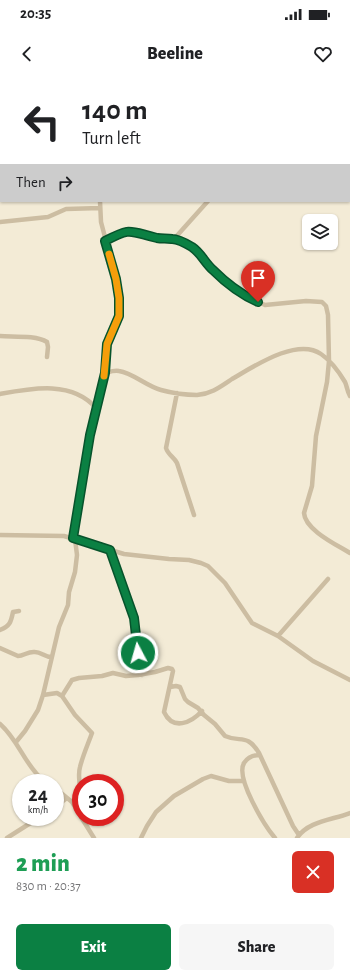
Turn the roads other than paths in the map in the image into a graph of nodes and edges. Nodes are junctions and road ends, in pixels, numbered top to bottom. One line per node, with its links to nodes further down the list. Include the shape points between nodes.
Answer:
1 (100, 202): 3 (street)
2 (207, 202): 5 (street)
3 (100, 208): 4 (street, via 66,209 48,217); 6 (street, via 100,222)
4 (0, 222)
5 (174, 239): 6 (street, via 128,231); 9 (street, via 197,251 212,270 250,298 266,305 322,302 328,315)
6 (105, 241): 10 (street, via 116,279 119,316 107,344)
7 (0, 336): 8 (street, via 44,340 48,347)
8 (47, 357)
9 (329, 361): 11 (street, via 312,349 290,351 256,365 210,393); 13 (street, via 346,383); 19 (street, via 316,436 312,486 304,518 324,537)
10 (105, 373): 11 (street, via 118,370 160,390); 14 (street)
11 (177, 393): 15 (street, via 166,448 177,463)
12 (0, 394): 14 (street, via 57,388 84,397)
13 (350, 396)
14 (97, 408): 17 (street, via 90,435)
15 (194, 516)
16 (0, 535): 17 (street, via 50,535)
17 (74, 538): 18 (street); 25 (street, via 77,555 75,572 68,605 59,626)
18 (110, 550): 23 (street, via 201,563 225,583 252,623); 26 (street, via 134,618)
19 (350, 553)
20 (328, 579): 23 (street)
21 (19, 611): 22 (street, via 13,612 11,622)
22 (0, 630)
23 (278, 636): 27 (street, via 313,661)
24 (0, 648): 25 (street, via 18,656 35,652)
25 (51, 657): 29 (street)
26 (142, 675): 28 (street, via 172,669); 30 (street, via 126,676 113,672 102,676 79,678 72,680)
27 (350, 679)
28 (170, 687): 31 (street, via 180,687 188,702); 31 (street, via 164,712 170,720 178,724 188,722)
29 (43, 695): 30 (street, via 57,693); 33 (street, via 38,710)
30 (62, 696): 36 (street, via 92,733 80,766)
31 (202, 711): 34 (street, via 225,736 246,739 254,745)
32 (0, 724): 33 (street)
33 (16, 742): 35 (street)
34 (260, 755): 37 (street, via 249,757 244,763); 45 (street)
35 (37, 774)
36 (80, 774)
37 (244, 781): 48 (street, via 229,782 211,776 203,779 174,796 156,812); 49 (street, via 251,800)
38 (64, 796): 39 (street)
39 (67, 798): 40 (street); 41 (street)
40 (64, 800)
41 (72, 802)
42 (350, 813): 45 (street, via 306,828)
43 (26, 826): 46 (street)
44 (87, 826): 47 (street)
45 (298, 837)
46 (8, 838)
47 (94, 838)
48 (141, 838)
49 (275, 838)

